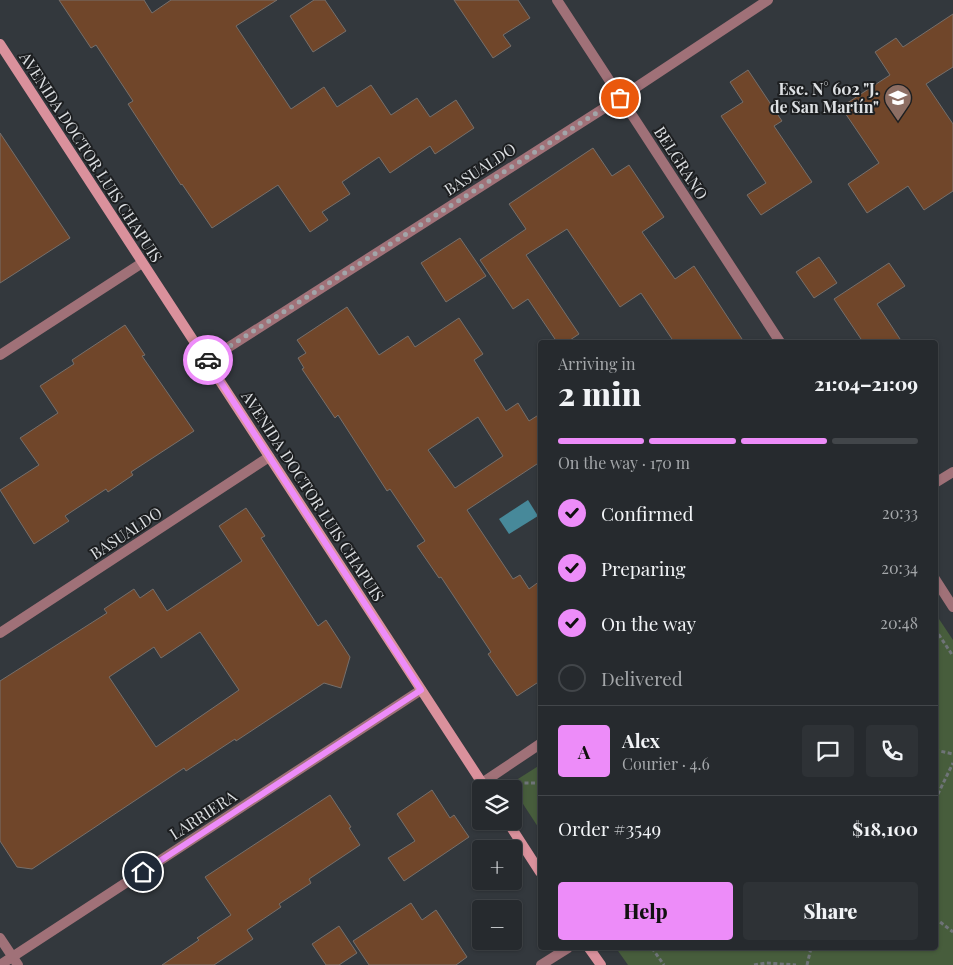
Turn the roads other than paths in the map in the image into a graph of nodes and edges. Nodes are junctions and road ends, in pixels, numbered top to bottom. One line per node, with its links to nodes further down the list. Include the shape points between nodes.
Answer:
1 (557, 0): 4 (street, BELGRANO)
2 (768, 0): 4 (street, BASUALDO)
3 (0, 44): 5 (main road, AVENIDA DOCTOR LUIS CHAPUIS)
4 (620, 98): 6 (street, BELGRANO); 8 (street, BASUALDO)
5 (142, 263): 7 (street); 8 (main road, AVENIDA DOCTOR LUIS CHAPUIS)
6 (779, 340)
7 (0, 355)
8 (207, 361): 9 (main road, AVENIDA DOCTOR LUIS CHAPUIS)
9 (269, 457): 14 (street, BASUALDO); 15 (main road, AVENIDA DOCTOR LUIS CHAPUIS)
10 (953, 472): 11 (street)
11 (938, 481)
12 (938, 584): 13 (street)
13 (953, 607)
14 (0, 633)
15 (421, 690): 17 (main road, AVENIDA DOCTOR LUIS CHAPUIS); 24 (street, LARRIERA)
16 (538, 746): 18 (street)
17 (480, 780)
18 (492, 780)
19 (513, 830): 20 (main road)
20 (538, 869)
21 (0, 938): 24 (street)
22 (565, 950): 26 (street)
23 (591, 950): 27 (main road)
24 (15, 961): 25 (street, LARRIERA)
25 (0, 965)
26 (541, 965)
27 (601, 965)

